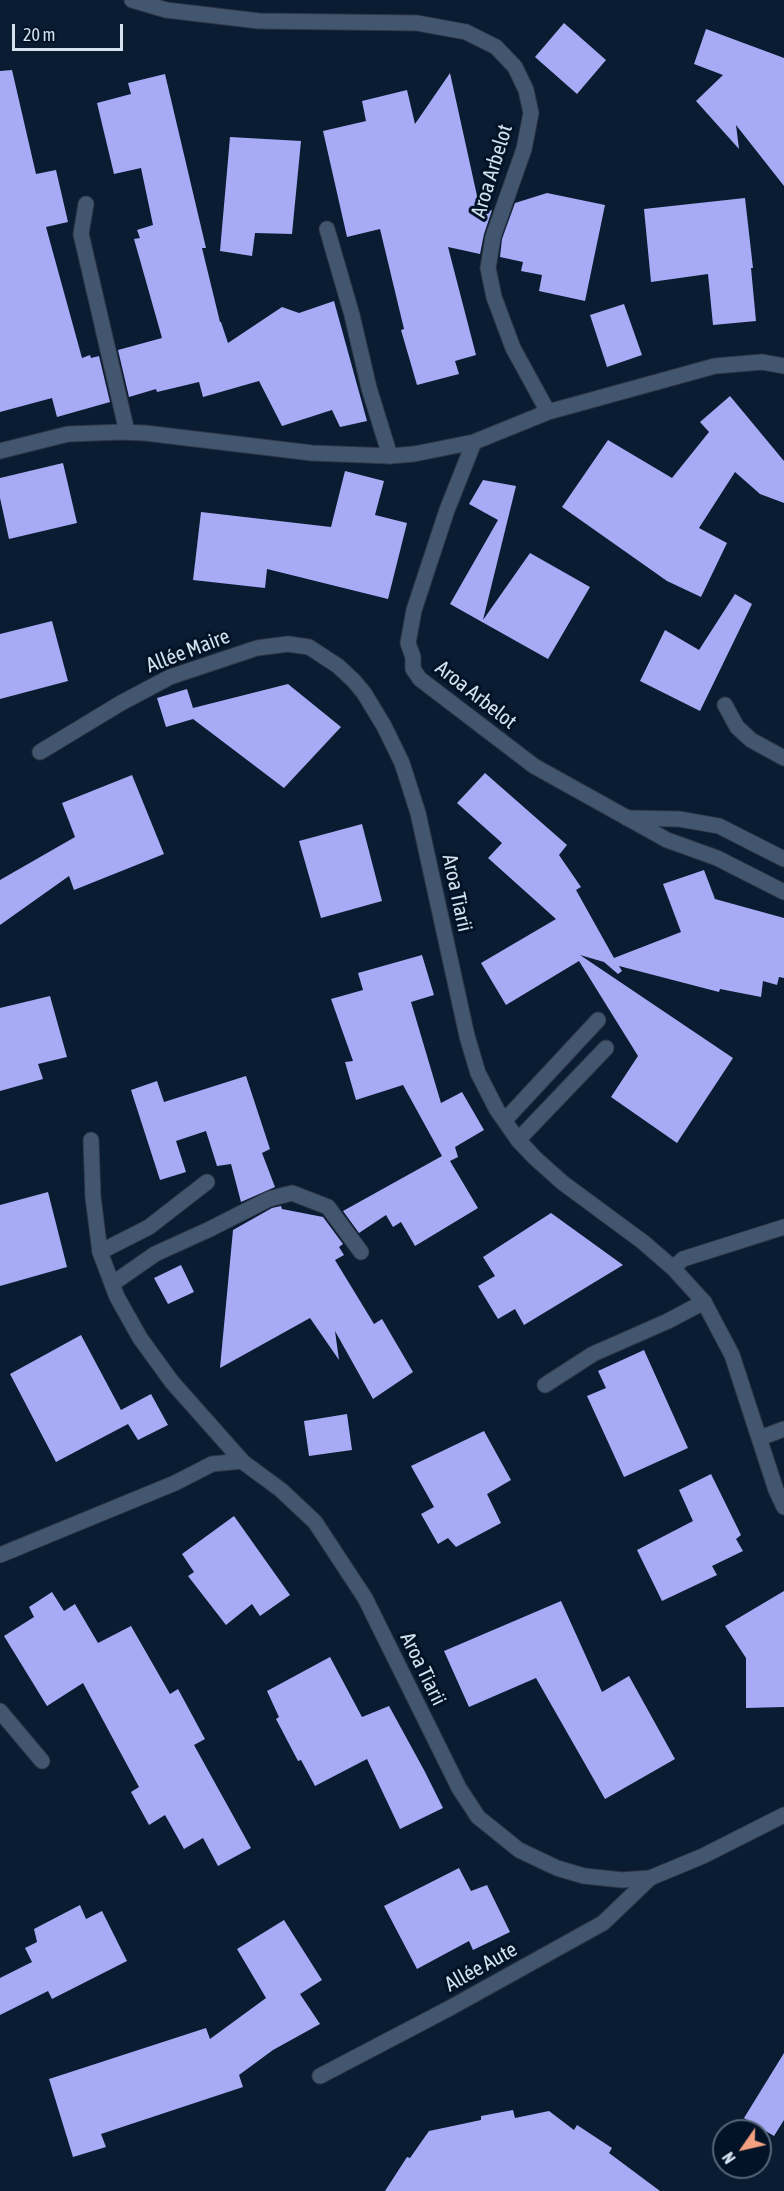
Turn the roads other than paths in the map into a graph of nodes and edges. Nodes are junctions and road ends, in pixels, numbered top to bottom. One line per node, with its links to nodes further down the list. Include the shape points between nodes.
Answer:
1 (132, 0): 5 (street, Aroa Arbelot, via 166,10 259,21 417,23 466,32 496,47 514,67 526,90 531,113 524,149 493,237 488,268 513,348)
2 (86, 204): 6 (street, via 81,234)
3 (327, 229): 9 (street)
4 (784, 366): 5 (street, via 762,362 715,366)
5 (548, 412): 7 (street)
6 (127, 432): 8 (street, via 68,434); 9 (street, via 315,453)
7 (474, 442): 9 (street); 14 (street, Aroa Arbelot, via 414,610 408,643 414,669 426,685 534,766)
8 (0, 451)
9 (390, 456)
10 (354, 681): 12 (street, Allée Maire, via 309,647 288,644 256,648 170,677); 19 (street, Aroa Tiarii, via 384,726 402,763 418,813 467,1036 478,1073)
11 (725, 705): 13 (street, via 737,727 751,740)
12 (40, 752)
13 (784, 758)
14 (627, 818): 15 (street, via 679,819 718,826); 16 (street, Aroa Arbelot)
15 (784, 859)
16 (784, 892)
17 (598, 1020): 19 (street)
18 (606, 1048): 21 (street)
19 (505, 1120): 21 (street, Aroa Tiarii)
20 (91, 1140): 25 (street, Aroa Tiarii)
21 (518, 1140): 26 (street, Aroa Tiarii, via 563,1183)
22 (207, 1182): 25 (street, via 149,1227)
23 (784, 1227): 26 (street, via 683,1259)
24 (361, 1251): 27 (street, via 328,1207 292,1193 269,1199 155,1254)
25 (100, 1252): 27 (street, Aroa Tiarii)
26 (674, 1268): 28 (street, Aroa Tiarii)
27 (112, 1284): 32 (street, Aroa Tiarii, via 140,1338 172,1382)
28 (704, 1302): 29 (street, via 593,1354); 31 (street, Aroa Tiarii, via 732,1355)
29 (545, 1385)
30 (784, 1429): 31 (street)
31 (760, 1438): 33 (street, Aroa Tiarii)
32 (242, 1461): 34 (street, via 212,1464); 38 (street, Aroa Tiarii, via 315,1522 365,1599 454,1779 477,1817 519,1850 556,1868 584,1876)
33 (784, 1507)
34 (0, 1556)
35 (0, 1711): 36 (street)
36 (42, 1761)
37 (784, 1815): 38 (street, Aroa Tiarii)
38 (650, 1878): 39 (street, Allée Aute, via 603,1923)
39 (320, 2076)

